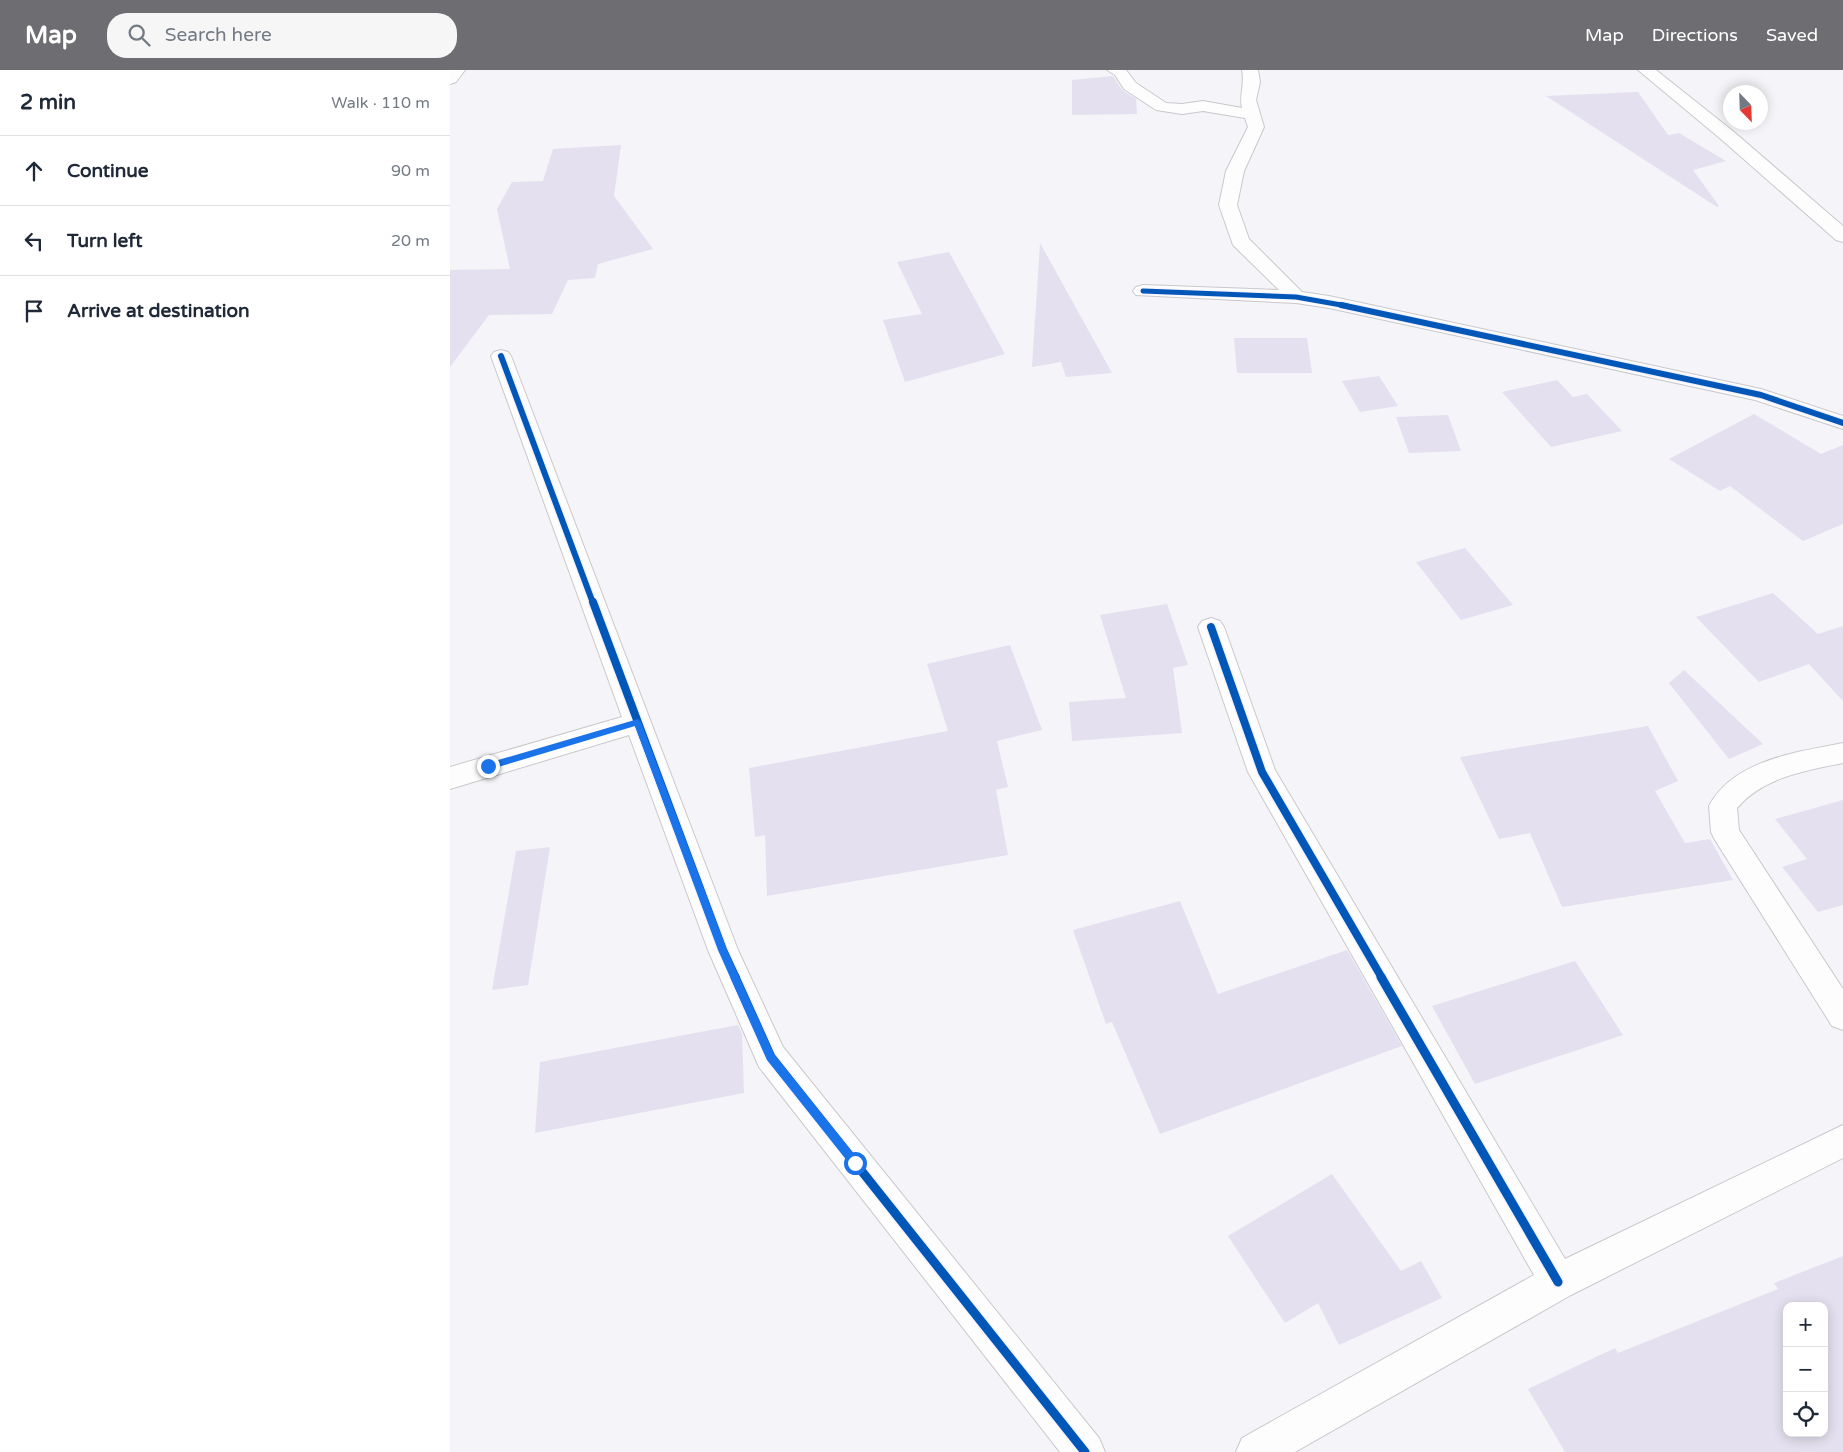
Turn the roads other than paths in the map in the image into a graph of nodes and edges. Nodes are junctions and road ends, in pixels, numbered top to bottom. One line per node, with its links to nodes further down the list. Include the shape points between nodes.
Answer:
1 (457, 70): 5 (street)
2 (1115, 70): 6 (street, via 1130,86 1162,107 1203,106)
3 (1250, 70): 6 (street, via 1252,82 1248,100)
4 (1646, 70): 7 (street)
5 (450, 80)
6 (1252, 114): 9 (street, via 1256,126 1236,171 1228,205 1240,241)
7 (1843, 236)
8 (1143, 292): 9 (street)
9 (1296, 296): 11 (street, via 1761,395)
10 (501, 356): 13 (street)
11 (1843, 423)
12 (1211, 627): 18 (street, via 1262,772)
13 (638, 722): 15 (street); 19 (street, via 723,950 771,1057)
14 (1843, 753): 16 (street, via 1782,766 1738,788 1723,806 1724,832)
15 (450, 778)
16 (1843, 1016)
17 (1843, 1141): 18 (street)
18 (1558, 1282): 20 (street)
19 (1084, 1452)
20 (1256, 1452)

